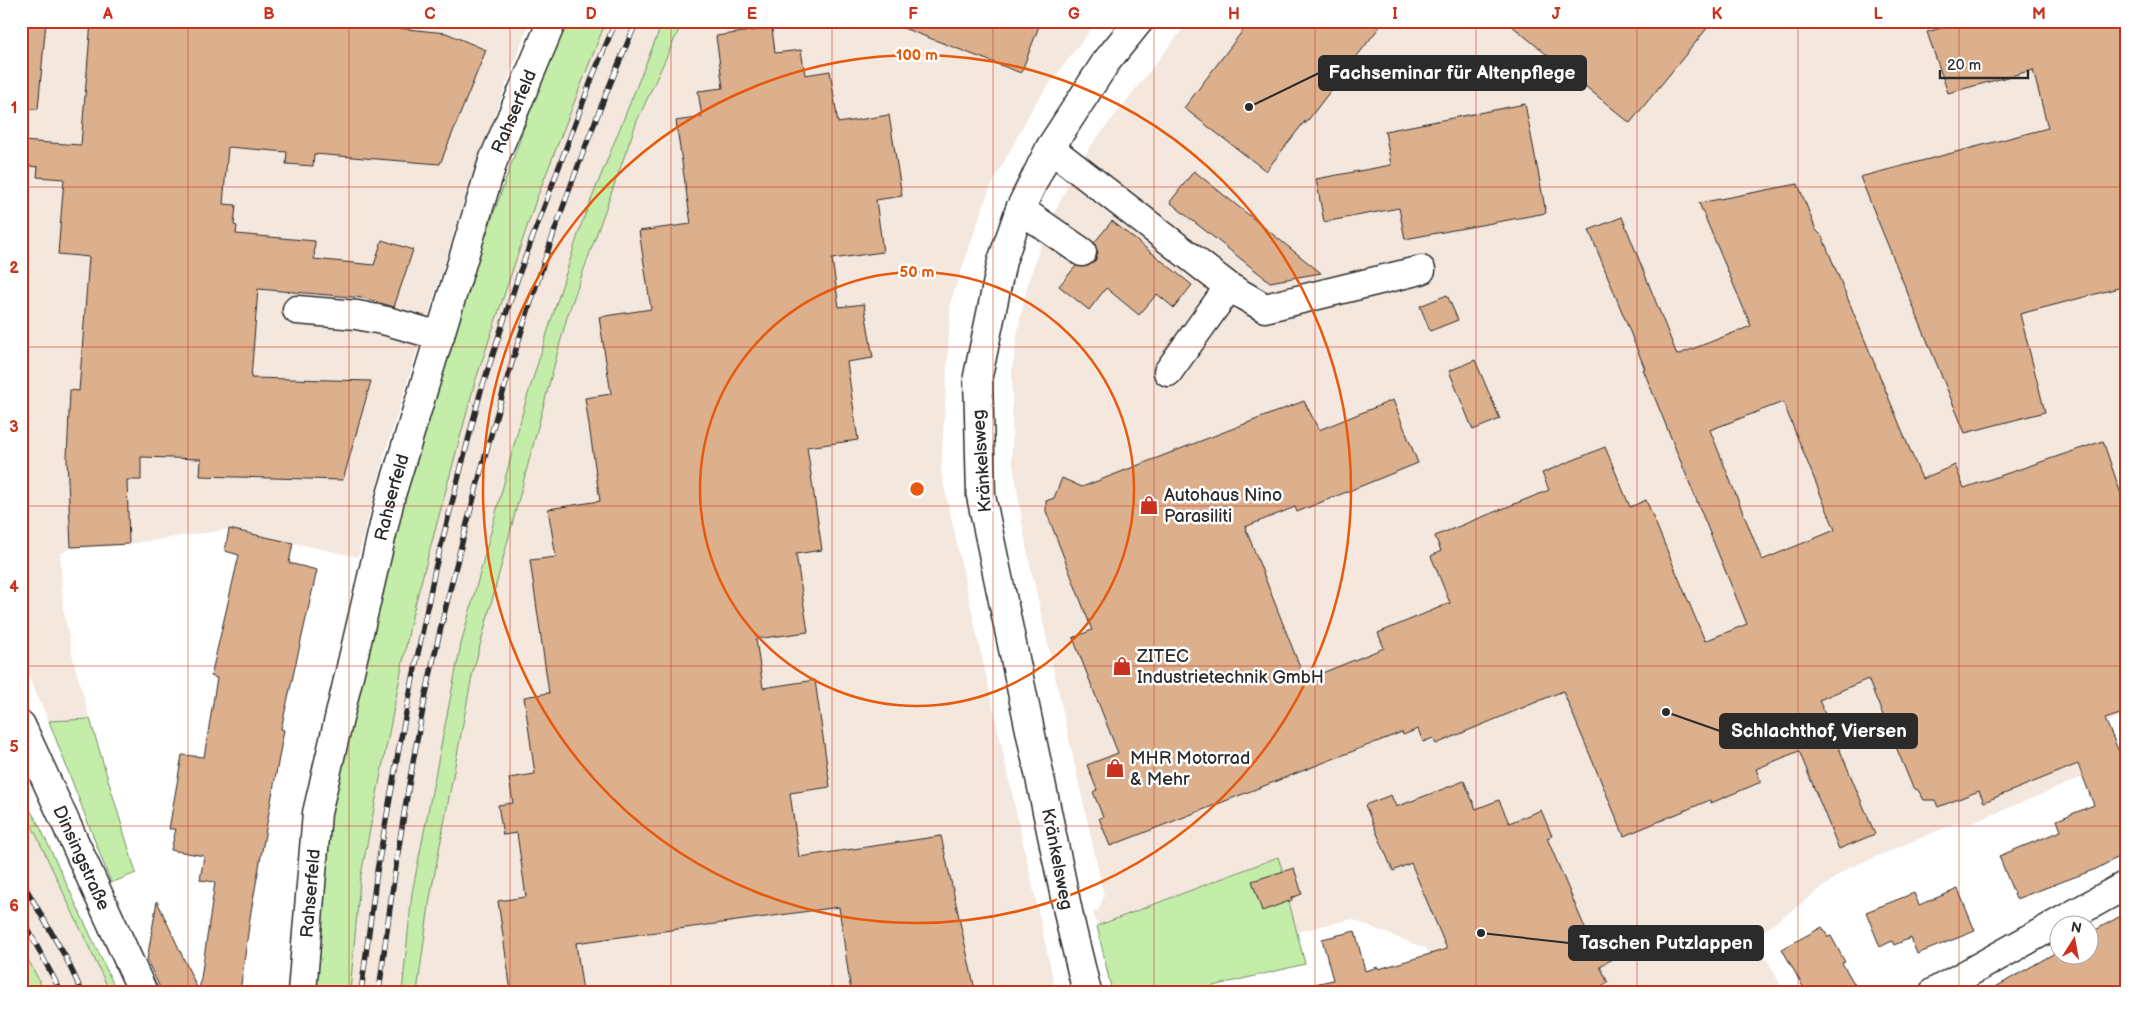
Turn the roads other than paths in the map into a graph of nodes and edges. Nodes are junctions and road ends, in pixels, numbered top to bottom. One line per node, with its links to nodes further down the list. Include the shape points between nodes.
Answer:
1 (552, 21): 9 (street, Rahserfeld, via 493,162)
2 (1139, 21): 3 (street, Kränkelsweg, via 1106,62)
3 (1050, 148): 4 (street, Kränkelsweg); 7 (street)
4 (1020, 209): 5 (street); 15 (street, Kränkelsweg, via 1002,261 978,376 981,496)
5 (1082, 252)
6 (1421, 270): 7 (street, via 1265,308)
7 (1229, 287): 10 (street)
8 (297, 310): 9 (street, via 357,315)
9 (440, 336): 14 (street, Rahserfeld, via 391,495 317,813)
10 (1168, 372)
11 (21, 725): 13 (street, Dinsingstraße)
12 (2126, 885): 16 (street)
13 (143, 992)
14 (302, 992)
15 (1087, 992)
16 (1934, 992)

